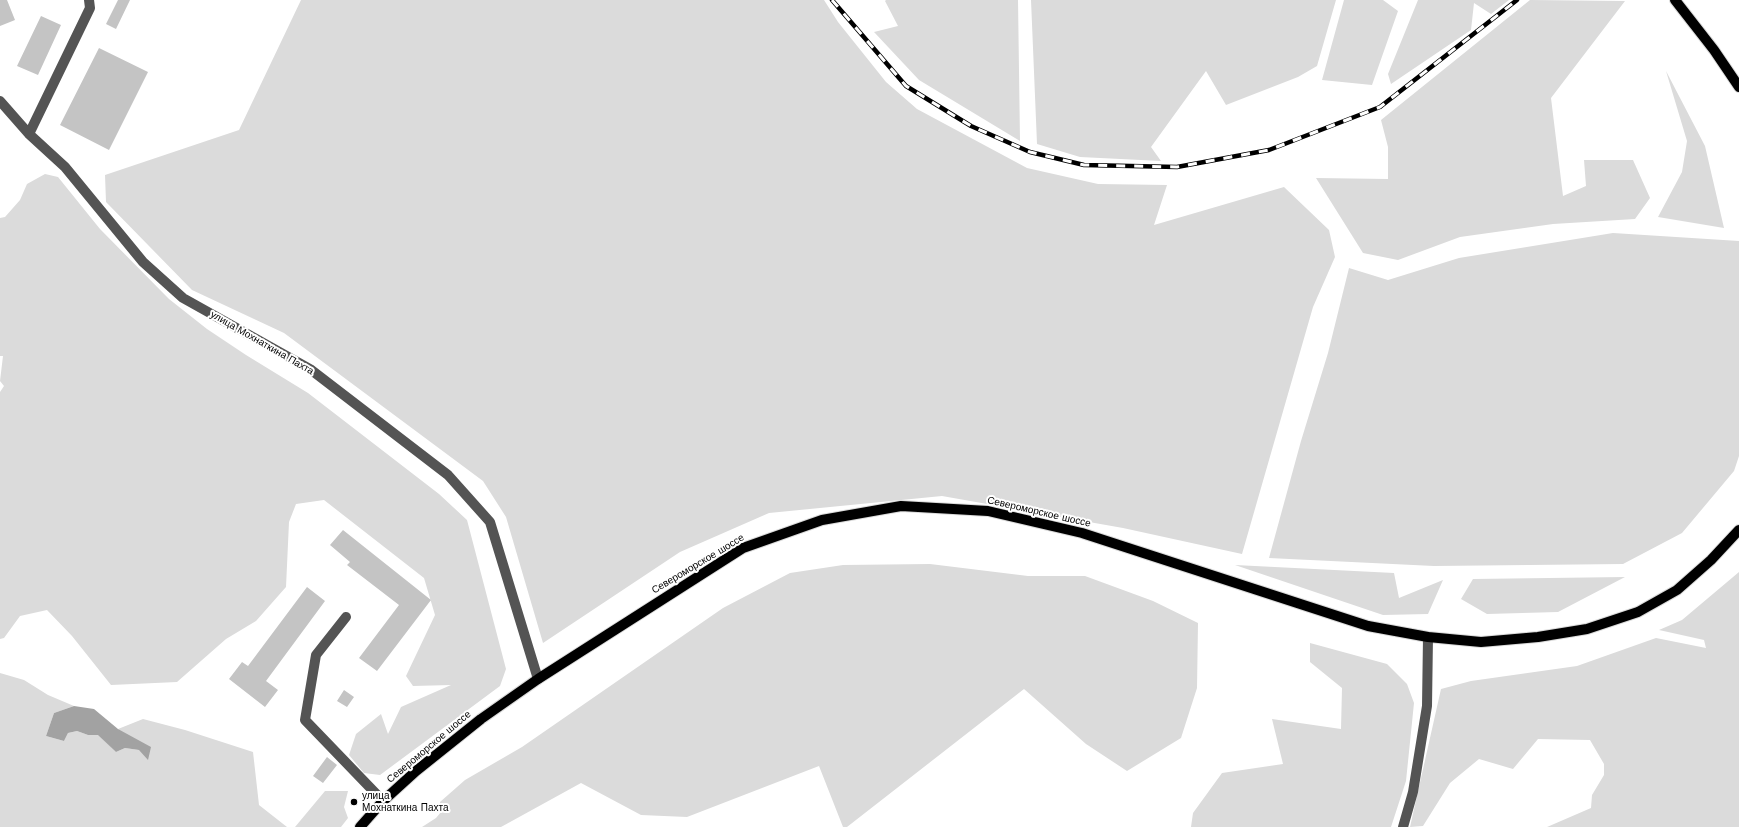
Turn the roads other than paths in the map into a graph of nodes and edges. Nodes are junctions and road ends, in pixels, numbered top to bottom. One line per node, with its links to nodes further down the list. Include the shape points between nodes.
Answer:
1 (89, 0): 5 (street, via 90,8)
2 (1675, 0): 3 (main road)
3 (1739, 87)
4 (0, 101): 5 (street, улица Мохнаткина Пахта)
5 (29, 134): 9 (street, улица Мохнаткина Пахта, via 65,167 143,262 182,298 310,369 448,475 490,522)
6 (1739, 530): 8 (main road, Североморское шоссе, via 1711,560 1677,590 1638,612 1587,629 1538,637 1481,642)
7 (346, 617): 10 (street, via 316,655 305,720)
8 (1428, 637): 9 (main road, Североморское шоссе, via 1368,626 1082,532 988,511 901,506 822,520 744,548); 12 (street, via 1427,706 1413,792)
9 (538, 679): 10 (main road, Североморское шоссе, via 481,719)
10 (383, 801): 11 (main road, Североморское шоссе)
11 (360, 827)
12 (1403, 827)

